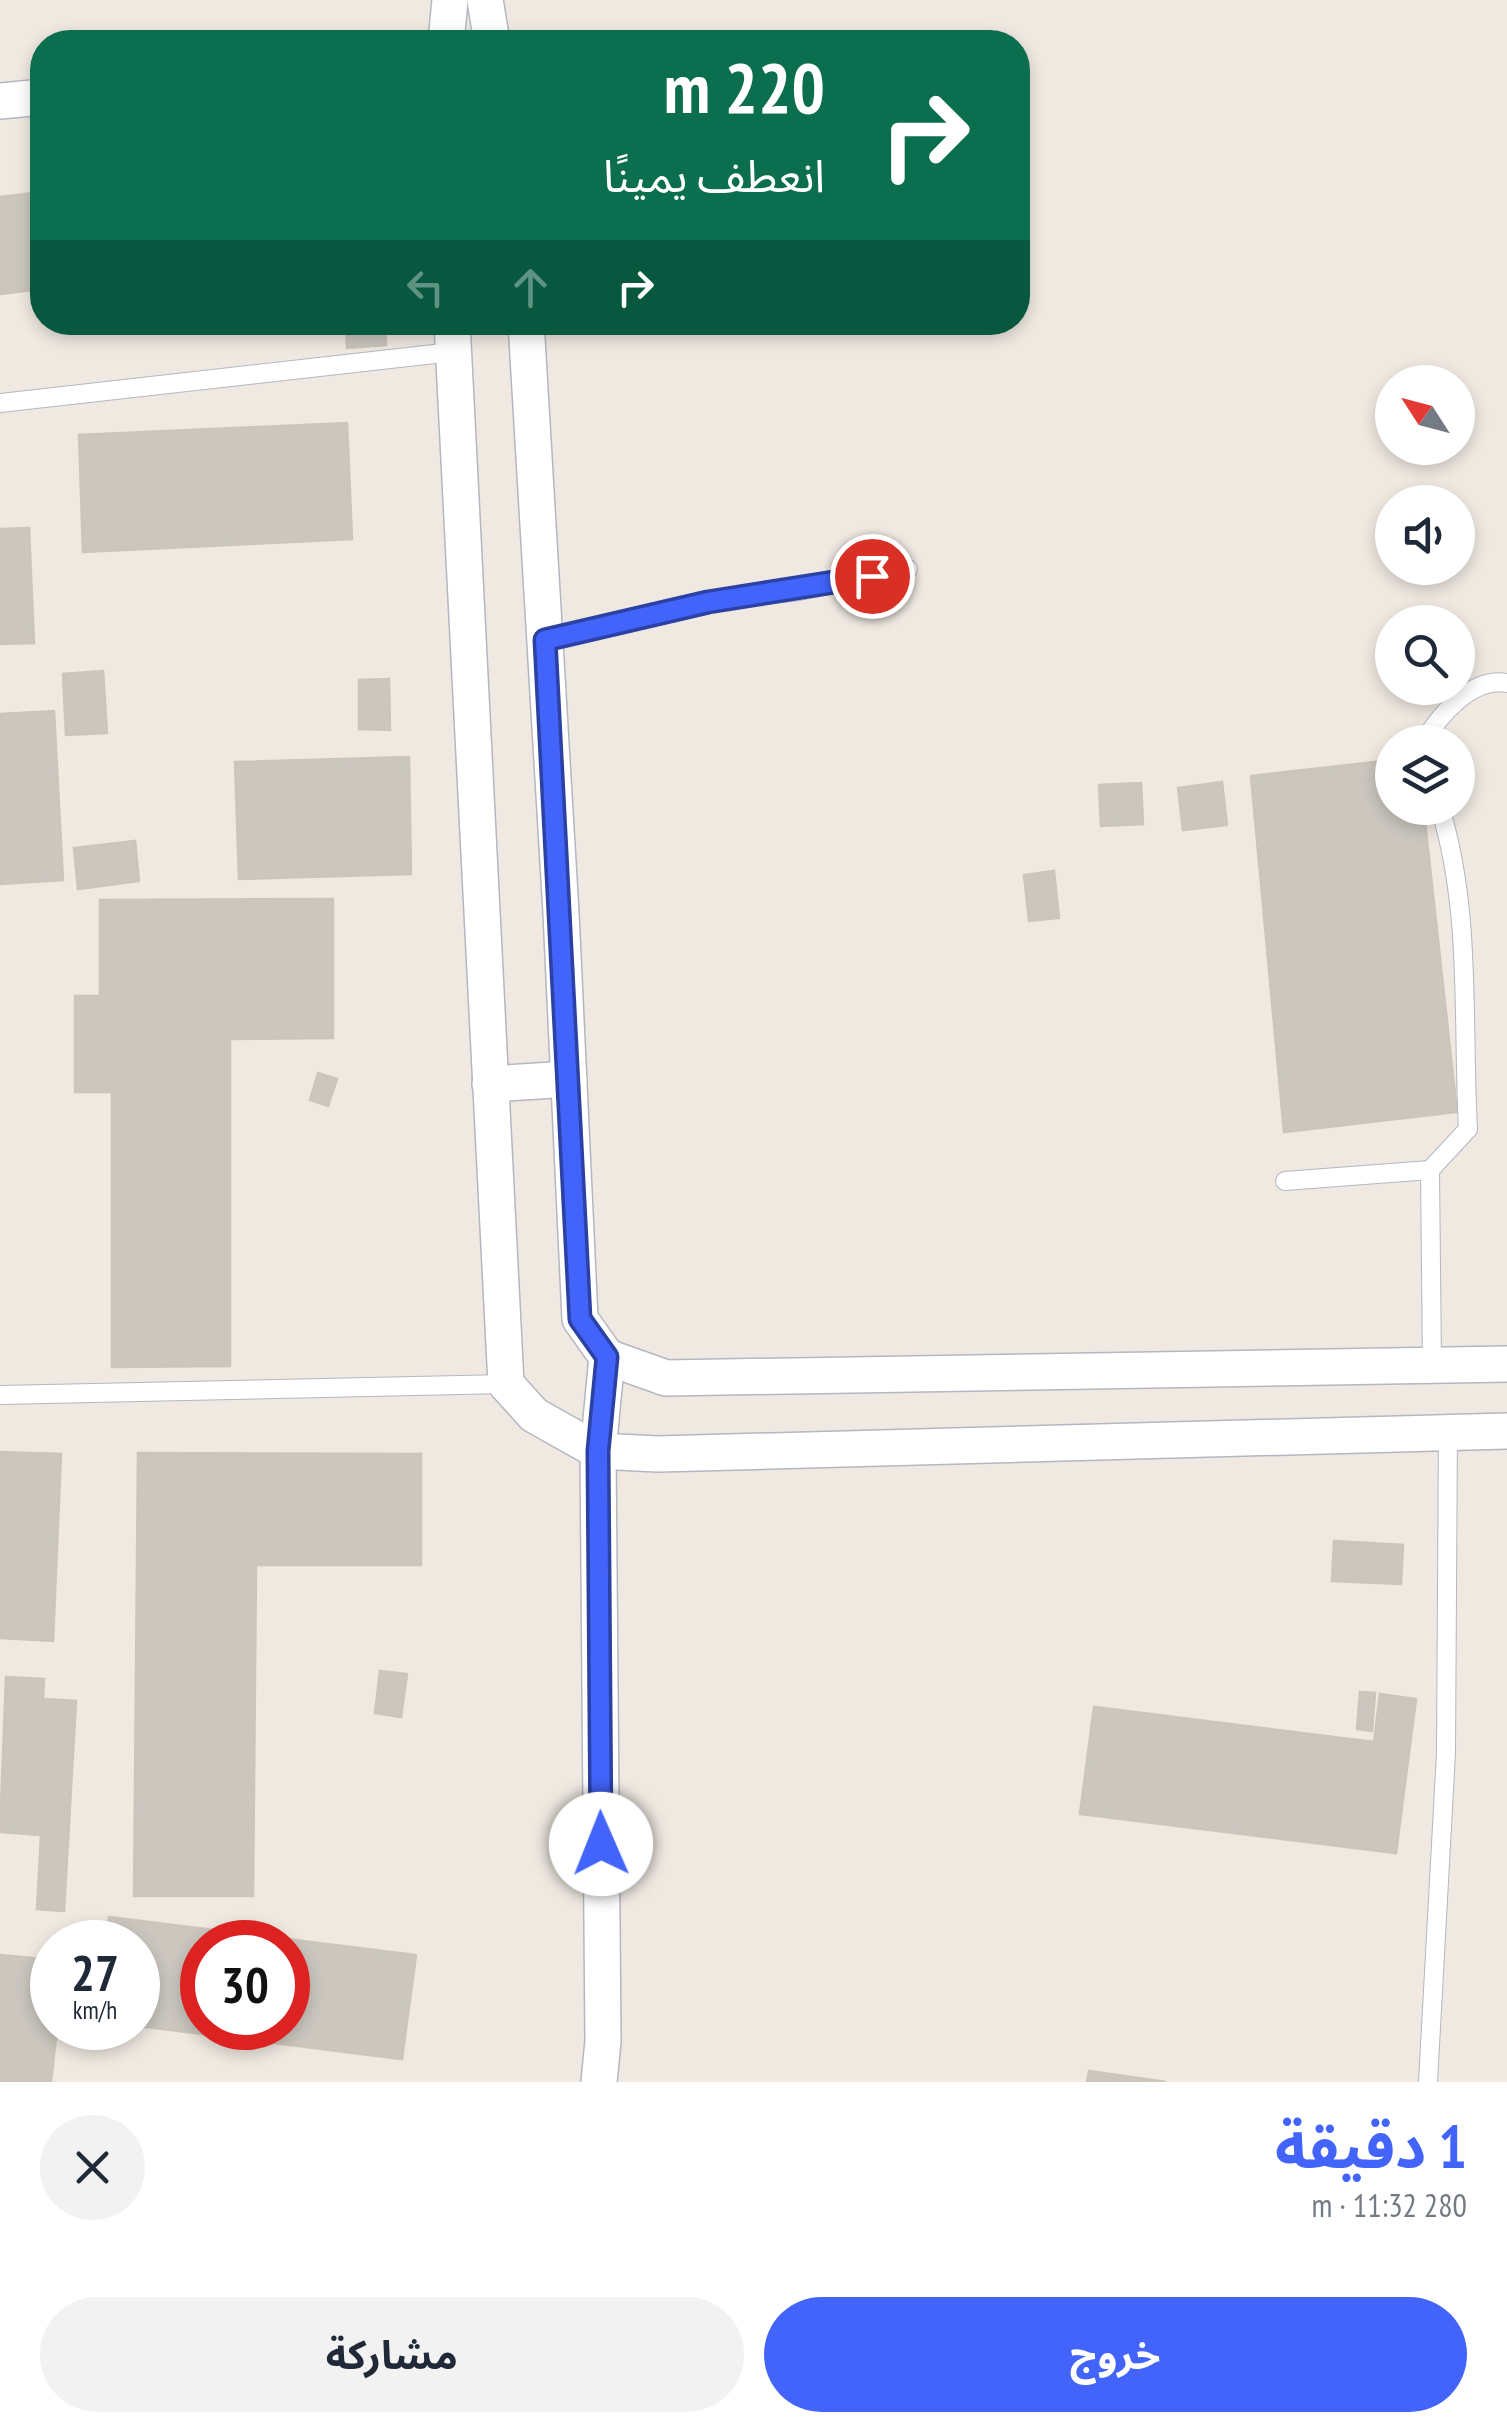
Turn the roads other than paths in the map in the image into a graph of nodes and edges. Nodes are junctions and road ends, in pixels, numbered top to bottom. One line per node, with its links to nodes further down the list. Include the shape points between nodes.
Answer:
1 (450, 0): 3 (street)
2 (485, 0): 4 (street)
3 (447, 30)
4 (490, 30)
5 (30, 97): 6 (street)
6 (0, 101)
7 (527, 335): 11 (street)
8 (452, 337): 9 (lane); 16 (street)
9 (0, 403)
10 (908, 569): 11 (lane, via 708,602)
11 (545, 640): 15 (street)
12 (1507, 684): 13 (lane, via 1474,689)
13 (1433, 725)
14 (1445, 825): 17 (lane, via 1468,990 1468,1129)
15 (569, 1079): 16 (street); 19 (street, via 580,1319)
16 (490, 1084): 22 (street)
17 (1430, 1170): 18 (lane); 21 (lane)
18 (1285, 1181)
19 (607, 1357): 21 (street, via 666,1378); 26 (street)
20 (1507, 1364): 21 (street)
21 (1432, 1365)
22 (506, 1384): 23 (lane); 26 (street, via 534,1415)
23 (0, 1395)
24 (1448, 1429): 25 (street); 26 (street); 28 (lane, via 1446,1753)
25 (1507, 1431)
26 (598, 1451): 27 (street)
27 (599, 2082)
28 (1428, 2082)

